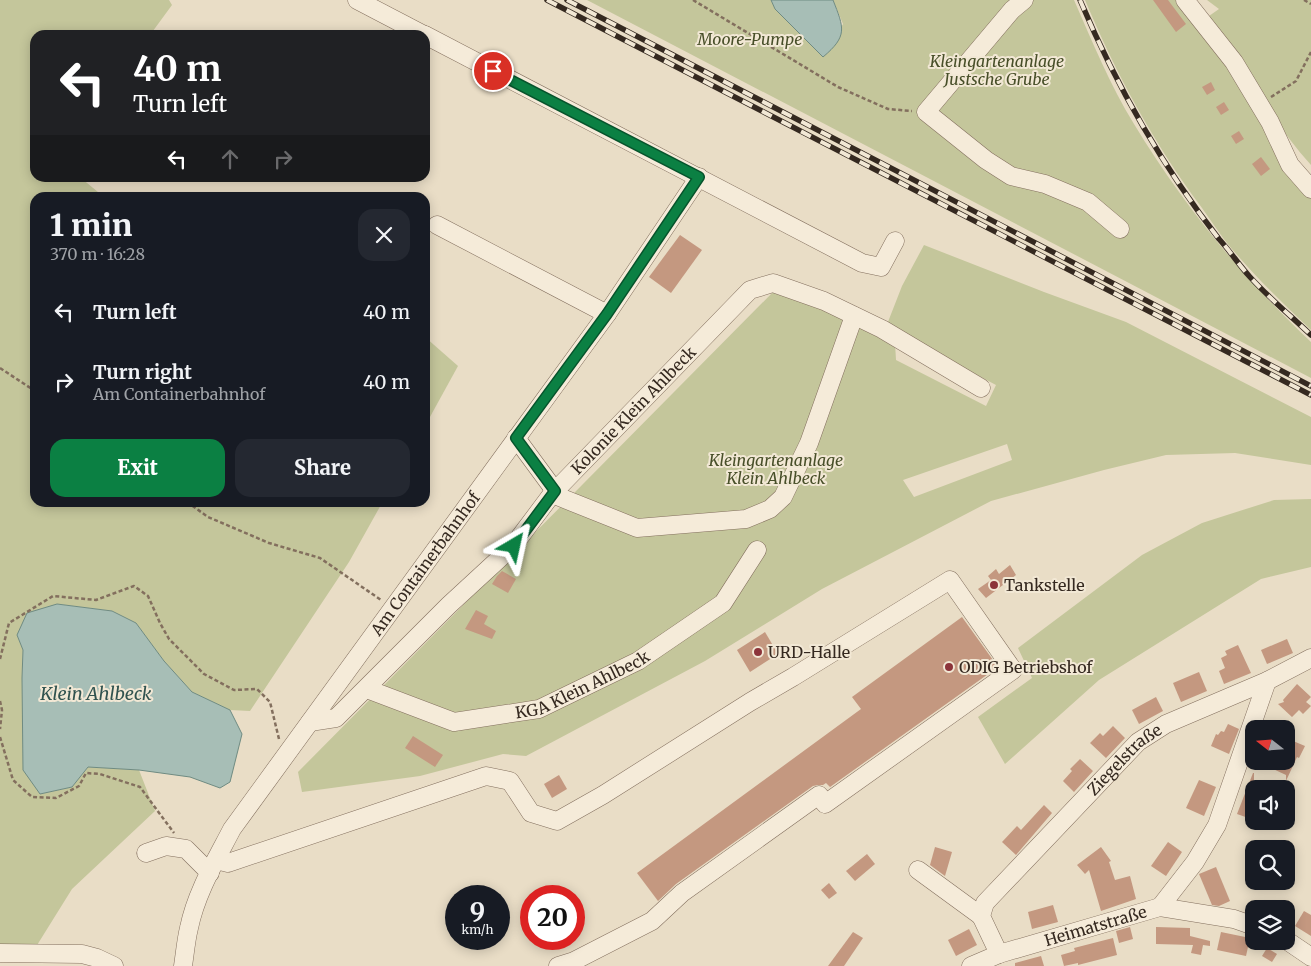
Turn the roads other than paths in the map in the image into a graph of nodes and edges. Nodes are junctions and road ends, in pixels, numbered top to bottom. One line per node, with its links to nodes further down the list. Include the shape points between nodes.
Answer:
1 (357, 0): 4 (street)
2 (1024, 0): 9 (street, via 926,112 1011,176 1045,184 1088,202)
3 (1185, 0): 7 (street, via 1234,62 1270,122 1290,165)
4 (415, 30)
5 (430, 38): 6 (street)
6 (699, 177): 10 (street, via 862,263 881,267); 11 (street, Am Containerbahnhof)
7 (1311, 189)
8 (437, 225): 11 (street)
9 (1120, 228)
10 (895, 240)
11 (607, 314): 14 (street, Am Containerbahnhof)
12 (854, 316): 13 (street, Kolonie Klein Ahlbeck, via 882,329); 15 (street, Kolonie Klein Ahlbeck, via 824,301 773,283 750,290); 15 (street, via 810,443 783,497 770,509 746,519 637,528)
13 (981, 388)
14 (516, 438): 15 (street); 20 (street, Am Containerbahnhof)
15 (553, 492): 19 (street, Kolonie Klein Ahlbeck, via 514,546 449,605)
16 (757, 550): 19 (street, KGA Klein Ahlbeck, via 723,603 638,661 539,709 454,722)
17 (1311, 658): 18 (street, Ziegelstraße)
18 (1267, 681): 24 (street, via 1217,825 1195,862); 25 (street, Ziegelstraße, via 1166,724 1138,742 985,903)
19 (367, 689): 20 (street, Kolonie Klein Ahlbeck, via 336,718)
20 (310, 722): 22 (street, Am Containerbahnhof, via 232,829)
21 (146, 853): 22 (street, via 166,846 186,849)
22 (213, 866): 32 (street, Am Containerbahnhof, via 194,908); 33 (street, via 486,776 510,781 531,813 557,821 950,580 1013,670 825,804 818,795 682,893 652,920 574,961)
23 (918, 870): 25 (street)
24 (1160, 907): 26 (street, Heimatstraße); 29 (street, Heimatstraße)
25 (981, 916): 29 (street)
26 (1245, 923)
27 (1295, 946): 30 (street)
28 (0, 953): 31 (street, via 82,954)
29 (1000, 954): 34 (street, Heimatstraße)
30 (1311, 957)
31 (114, 966)
32 (183, 966)
33 (558, 966)
34 (971, 966)

